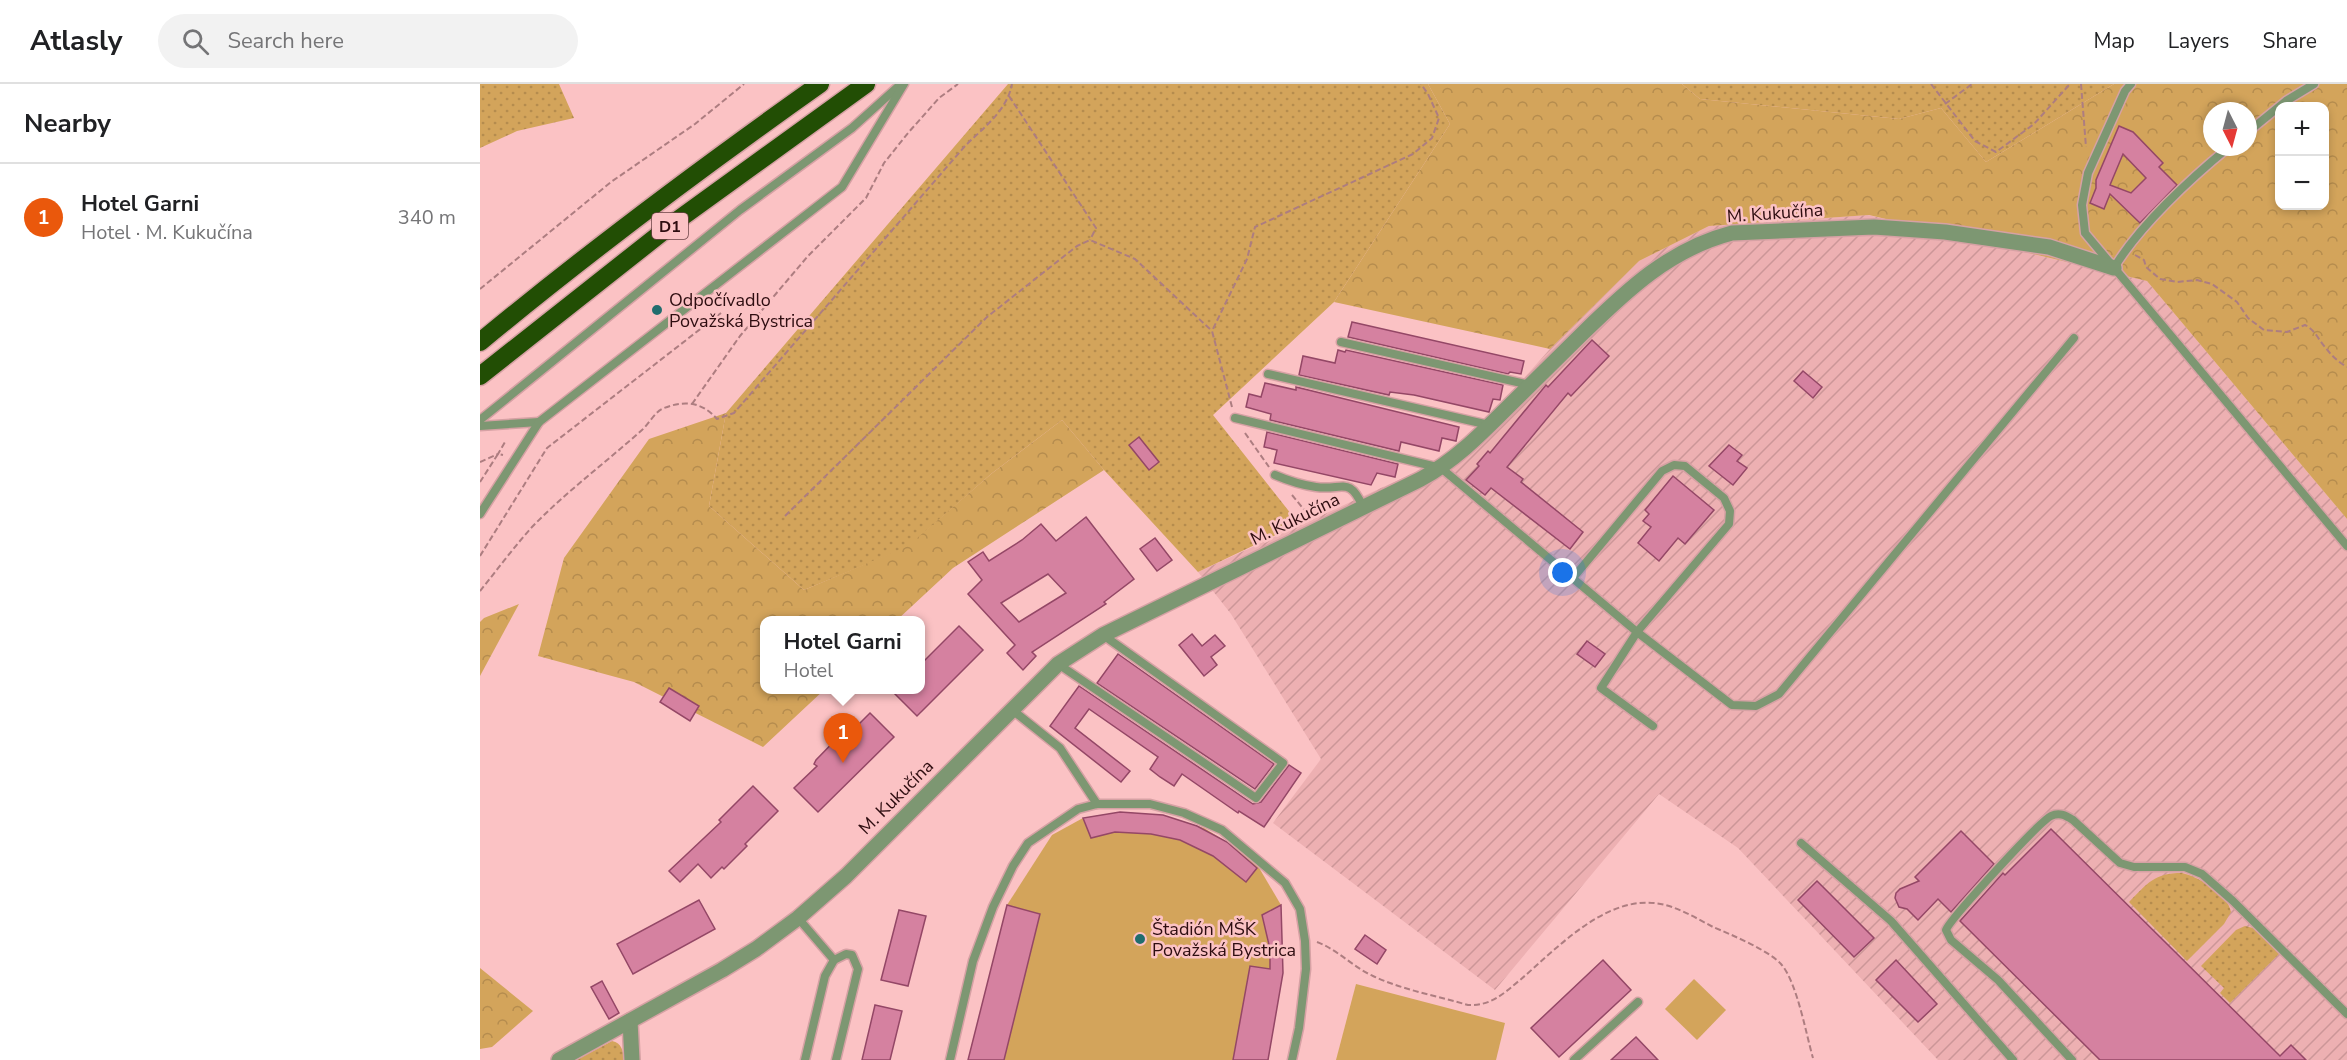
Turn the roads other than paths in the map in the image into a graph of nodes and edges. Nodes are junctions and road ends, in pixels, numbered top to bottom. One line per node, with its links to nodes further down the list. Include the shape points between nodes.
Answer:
1 (820, 84): 10 (highway, D1, via 569,268)
2 (866, 84): 13 (highway, D1, via 675,222)
3 (903, 84): 16 (lane); 17 (lane, via 842,187)
4 (2130, 84): 8 (lane, via 2088,173 2082,205 2085,233)
5 (2314, 84): 6 (lane)
6 (2257, 125)
7 (2218, 156): 8 (lane, via 2199,171)
8 (2117, 263): 14 (street, M. Kukučína, via 2049,247 1874,226 1732,232 1693,246 1659,265); 24 (lane)
9 (2074, 338): 26 (lane, via 1779,694 1756,706 1732,705)
10 (480, 342)
11 (1341, 342): 14 (lane)
12 (1268, 374): 18 (lane)
13 (480, 376)
14 (1530, 385): 18 (street, M. Kukučína)
15 (1234, 418): 20 (lane)
16 (480, 420)
17 (539, 422): 19 (lane); 23 (lane)
18 (1489, 425): 20 (street, M. Kukučína)
19 (480, 426)
20 (1441, 468): 22 (street, M. Kukučína); 25 (lane)
21 (1275, 475): 22 (lane, via 1321,488 1348,487 1357,492)
22 (1363, 507): 27 (street, M. Kukučína)
23 (480, 514)
24 (2347, 546)
25 (1573, 578): 26 (lane); 26 (lane, via 1662,471 1674,465 1685,466 1724,498 1730,511 1729,524)
26 (1637, 632): 30 (lane, via 1601,688)
27 (1103, 635): 28 (street, M. Kukučína); 28 (lane, via 1283,763 1256,798)
28 (1058, 664): 29 (street, M. Kukučína)
29 (1011, 708): 31 (lane, via 1060,748); 33 (street, M. Kukučína, via 846,876)
30 (1653, 726)
31 (1097, 804): 42 (lane, via 1077,809 1028,843 1013,866 973,961); 43 (lane, via 1150,804 1184,813 1222,830 1285,883 1300,909 1305,941 1306,969)
32 (1801, 843): 45 (lane, via 1891,921)
33 (798, 918): 34 (lane); 37 (street, M. Kukučína, via 722,970)
34 (834, 960): 40 (lane, via 825,976); 41 (lane, via 852,955 858,969)
35 (1638, 1002): 44 (lane)
36 (2347, 1014): 46 (lane, via 2197,870 2126,866 2114,860 2073,820 2056,815 2046,819 2020,846 1956,914 1946,930)
37 (630, 1021): 38 (street, M. Kukučína); 39 (street)
38 (559, 1060)
39 (632, 1060)
40 (805, 1060)
41 (836, 1060)
42 (950, 1060)
43 (1292, 1060)
44 (1574, 1060)
45 (2013, 1060)
46 (2072, 1060)

